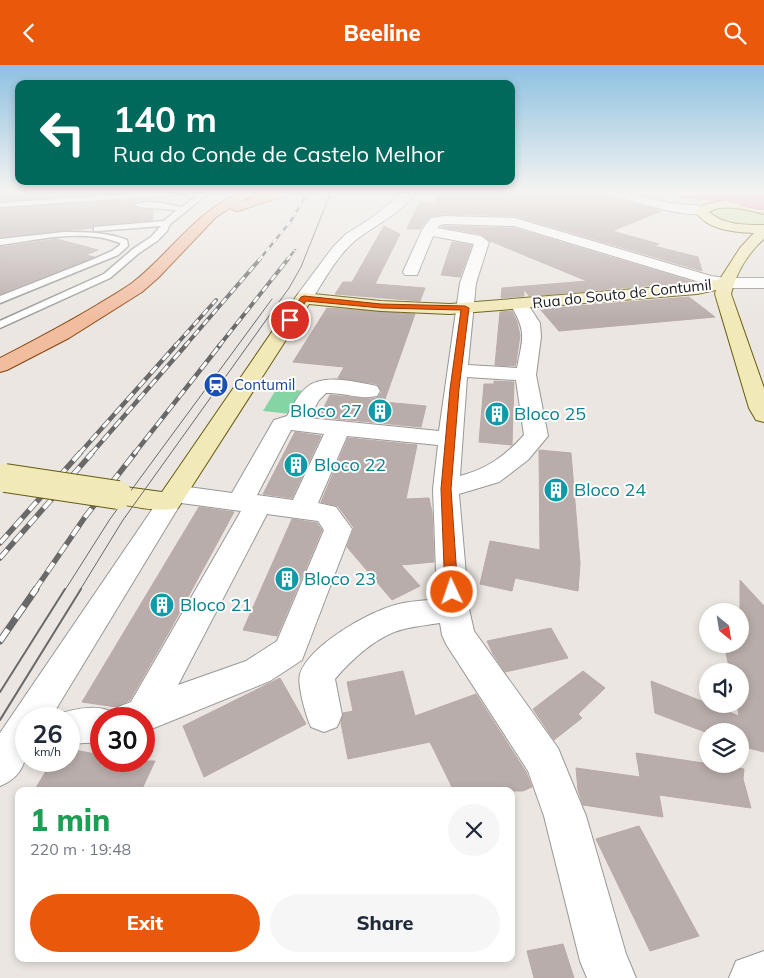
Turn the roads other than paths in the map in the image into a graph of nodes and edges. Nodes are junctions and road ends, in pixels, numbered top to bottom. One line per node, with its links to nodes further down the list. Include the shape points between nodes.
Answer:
1 (28, 235): 10 (lane)
2 (158, 235): 22 (lane, via 108,276)
3 (192, 235): 14 (main road)
4 (355, 235): 18 (street, via 344,243)
5 (427, 235): 13 (street)
6 (442, 235): 21 (street, via 475,238 482,242 468,283)
7 (558, 235): 15 (street)
8 (740, 235): 12 (street)
9 (760, 235): 12 (street)
10 (0, 237)
11 (0, 242): 19 (lane, via 102,235 124,242 124,246 115,253)
12 (748, 245): 15 (street)
13 (411, 272)
14 (152, 275): 17 (main road); 23 (main road)
15 (724, 283): 16 (street); 20 (street, Rua do Souto de Contumil, via 697,289); 29 (street, via 723,293)
16 (764, 283)
17 (136, 288): 24 (main road, via 62,334); 27 (main road, via 129,302 90,333)
18 (304, 299): 21 (street, Rua do Souto de Contumil, via 381,306); 35 (street)
19 (0, 301)
20 (519, 304): 21 (street, Rua do Souto de Contumil); 26 (street, Rua do Souto de Contumil, via 532,323)
21 (465, 308): 25 (street)
22 (0, 325)
23 (25, 334)
24 (0, 366)
25 (457, 370): 26 (street); 32 (street)
26 (526, 375): 34 (street, Rua do Souto de Contumil, via 536,437 519,455 490,476)
27 (0, 383)
28 (369, 391): 30 (street, via 320,388 314,392)
29 (764, 415)
30 (295, 423): 31 (street); 36 (street, via 282,425)
31 (339, 427): 32 (street); 37 (street)
32 (450, 439): 34 (street)
33 (2, 477): 35 (street, bridge, via 118,495)
34 (446, 489): 38 (street)
35 (172, 498): 36 (street); 39 (street)
36 (249, 503): 37 (street); 40 (street)
37 (302, 511): 41 (street, via 326,513 338,529 290,650 258,671)
38 (453, 609): 42 (street, via 397,617 355,638 317,676); 46 (street, via 458,635 544,761 565,815 604,961)
39 (38, 707)
40 (142, 707)
41 (155, 710)
42 (324, 715)
43 (15, 743): 44 (street)
44 (0, 767)
45 (764, 975): 47 (street)
46 (612, 978)
47 (753, 978)

